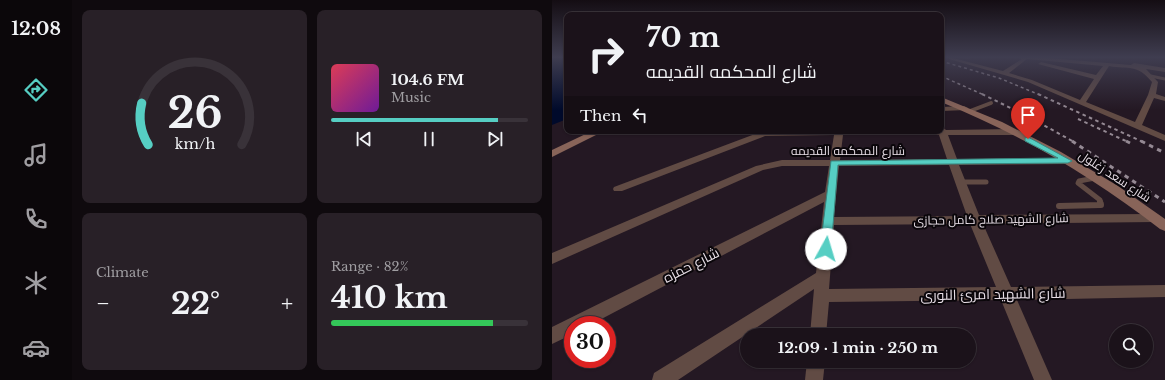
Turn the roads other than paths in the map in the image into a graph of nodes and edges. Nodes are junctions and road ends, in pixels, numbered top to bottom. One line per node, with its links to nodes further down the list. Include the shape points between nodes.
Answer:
1 (1149, 74): 8 (street, via 1155,82)
2 (1010, 75): 12 (street)
3 (1086, 75): 6 (street)
4 (1100, 75): 6 (street)
5 (1151, 75): 7 (lane)
6 (1098, 78): 12 (street)
7 (1165, 79)
8 (1155, 90): 9 (street); 15 (street)
9 (1165, 99)
10 (944, 100): 14 (main road, شارع سعد زغلول)
11 (991, 103): 14 (lane)
12 (1082, 103): 15 (street)
13 (944, 109): 14 (street)
14 (967, 110): 17 (main road, شارع سعد زغلول)
15 (1137, 126): 22 (street)
16 (944, 131): 17 (street)
17 (1015, 132): 24 (main road, شارع سعد زغلول)
18 (593, 134): 23 (main road)
19 (766, 134): 30 (street)
20 (839, 134): 26 (street)
21 (943, 134): 25 (street)
22 (1165, 138)
23 (552, 154)
24 (1068, 161): 25 (street, شارع المحكمه القديمه); 27 (main road, شارع سعد زغلول)
25 (953, 162): 26 (street, شارع المحكمه القديمه); 28 (street)
26 (834, 163): 31 (street); 37 (street, شارع المحكمه القديمه, via 782,163 760,168)
27 (1095, 178): 32 (lane, via 1078,183 1100,200 1101,205); 33 (main road, شارع سعد زغلول)
28 (961, 182): 29 (lane); 34 (street)
29 (986, 182)
30 (618, 189)
31 (830, 194): 35 (street); 43 (street, شارع حمزه)
32 (1059, 206)
33 (1155, 218): 34 (street, شارع الشهيد صلاح كامل حجازى); 36 (main road, شارع سعد زغلول)
34 (976, 220): 35 (street, شارع الشهيد صلاح كامل حجازى); 40 (street)
35 (828, 221): 38 (street)
36 (1165, 226)
37 (552, 259)
38 (823, 276): 41 (street); 45 (street)
39 (1165, 291): 40 (street, شارع الشهيد امرئ النورى)
40 (1006, 294): 41 (street, شارع الشهيد امرئ النورى); 47 (street)
41 (821, 296): 42 (street)
42 (819, 328)
43 (552, 336)
44 (815, 368): 46 (street)
45 (661, 380)
46 (814, 380)
47 (1043, 380)

